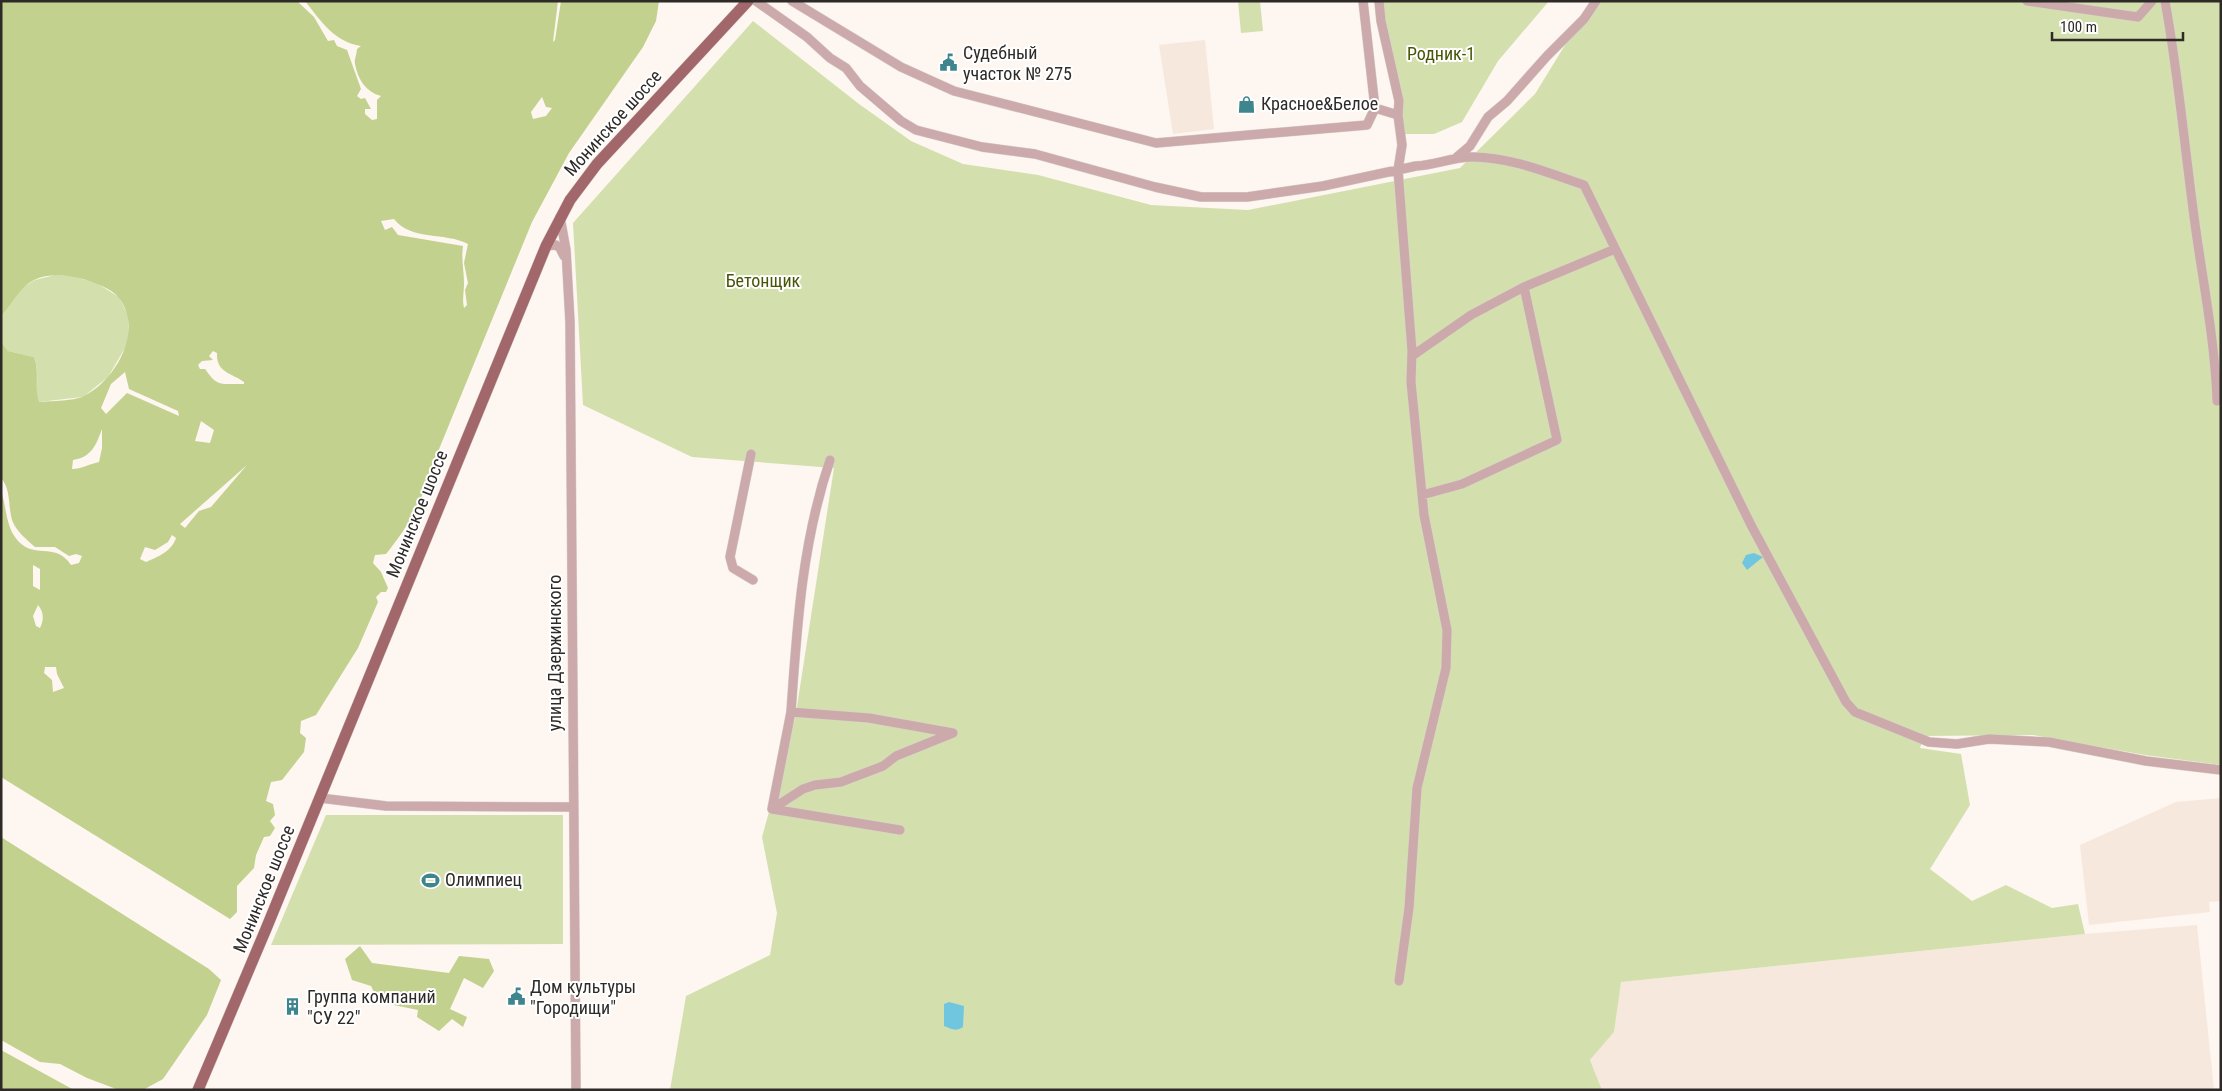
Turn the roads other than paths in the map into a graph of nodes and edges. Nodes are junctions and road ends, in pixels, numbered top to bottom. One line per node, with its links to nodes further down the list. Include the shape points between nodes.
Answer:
1 (748, 1): 14 (main road, Монинское шоссе, via 596,164)
2 (756, 1): 13 (street, via 846,68 860,86 916,130 982,147 1035,154 1201,197 1247,197 1323,186)
3 (792, 1): 10 (street, via 901,67 954,91 1156,143 1367,125)
4 (1363, 1): 10 (street)
5 (1379, 1): 11 (street, via 1399,101)
6 (1596, 1): 12 (street, via 1584,19 1488,117 1470,146)
7 (2027, 1): 8 (street, via 2058,8 2138,17)
8 (2152, 1)
9 (2165, 1): 20 (street, via 2216,356)
10 (1375, 108): 11 (street)
11 (1398, 115): 13 (street, via 1402,144)
12 (1457, 158): 13 (street); 16 (street, via 1481,157 1517,163 1584,185)
13 (1398, 170): 19 (street)
14 (560, 217): 15 (main road, Монинское шоссе); 17 (street, улица Дзержинского)
15 (546, 246): 17 (street, via 556,244); 27 (main road, Монинское шоссе)
16 (1615, 250): 18 (street); 26 (street, via 1751,525 1846,702 1856,712 1929,742 1957,744 1989,739 2049,742 2146,761)
17 (567, 264): 28 (street, улица Дзержинского)
18 (1524, 287): 19 (street, via 1471,315); 23 (street, via 1557,440 1462,484)
19 (1412, 356): 23 (street, via 1411,382)
20 (2216, 400)
21 (751, 454): 24 (street, via 730,557 733,568)
22 (830, 460): 25 (street, via 816,502 799,603)
23 (1422, 495): 31 (street, via 1448,650 1417,788 1410,908)
24 (753, 580)
25 (791, 712): 29 (street); 29 (street, via 870,718 954,733 841,782 803,789)
26 (2221, 770)
27 (320, 798): 28 (street, via 386,806); 32 (main road, Монинское шоссе)
28 (573, 807): 33 (street, улица Дзержинского)
29 (772, 808): 30 (street)
30 (900, 830)
31 (1399, 981)
32 (198, 1090)
33 (576, 1090)

